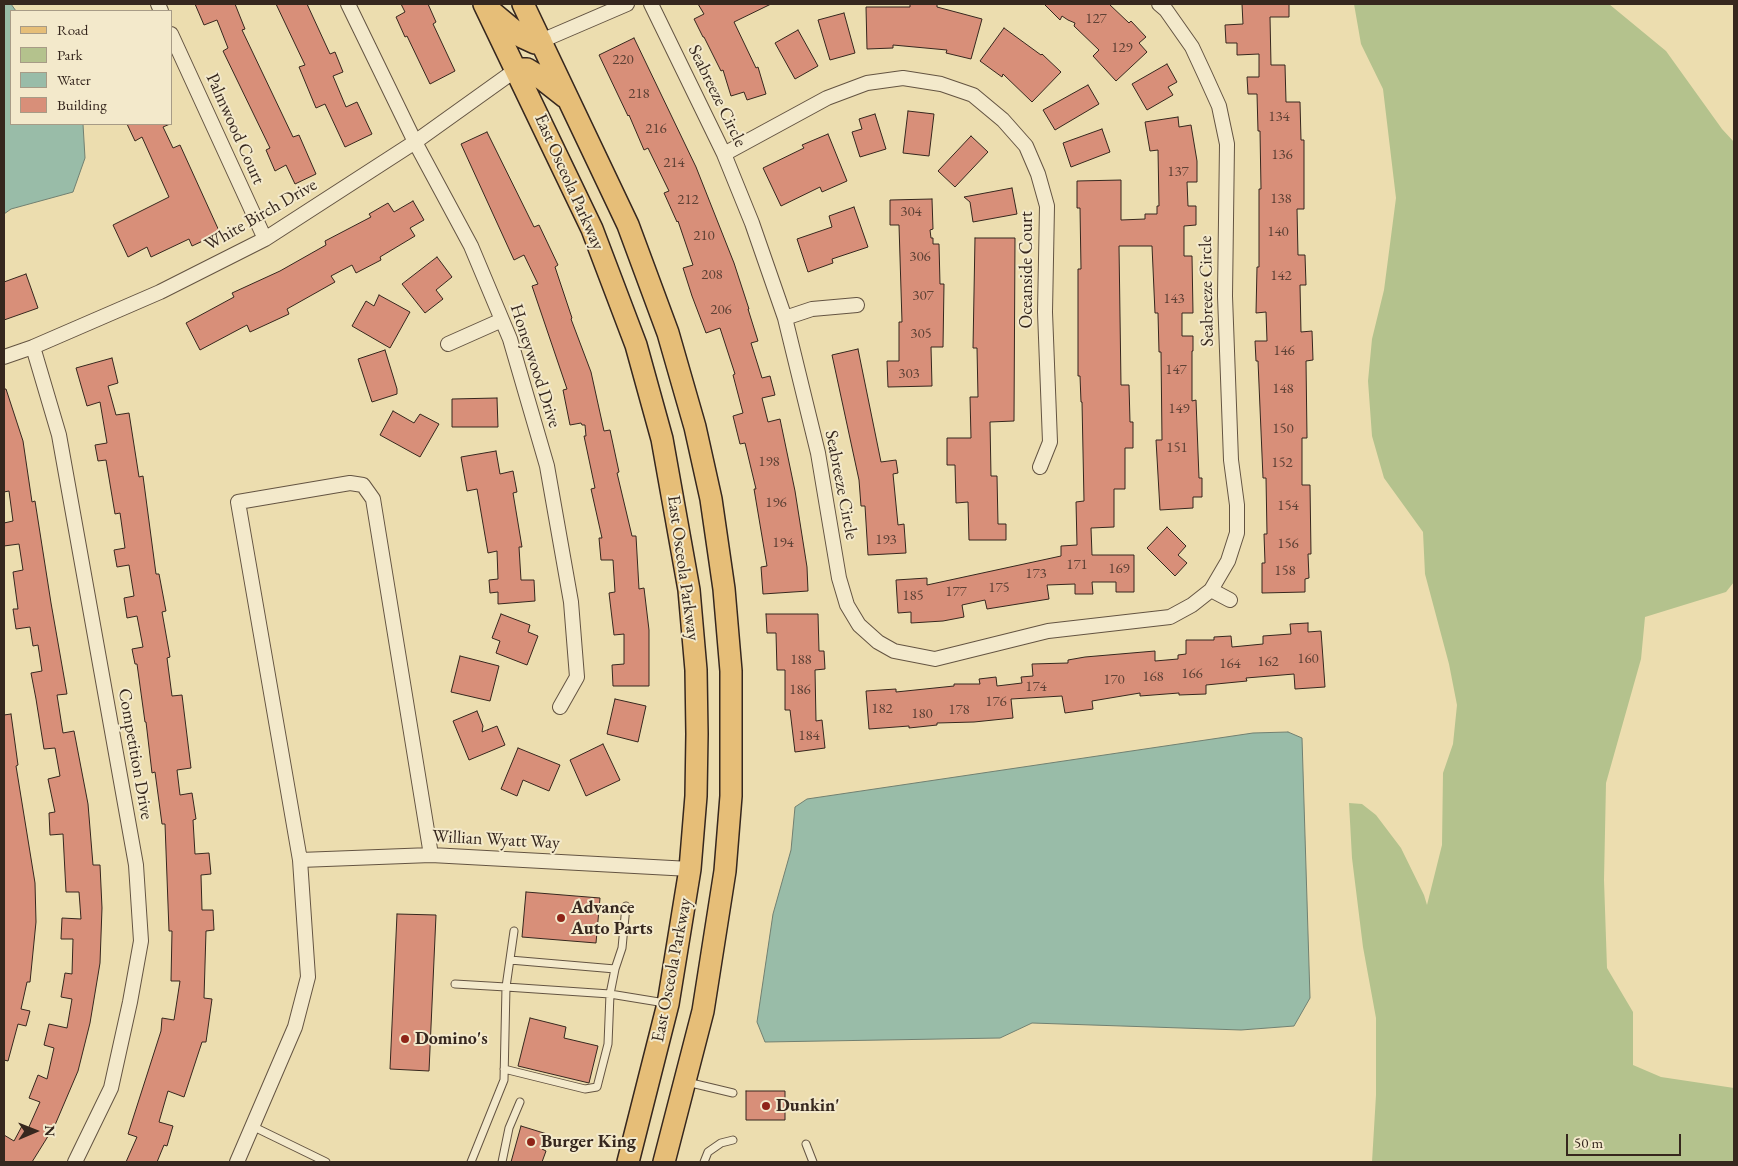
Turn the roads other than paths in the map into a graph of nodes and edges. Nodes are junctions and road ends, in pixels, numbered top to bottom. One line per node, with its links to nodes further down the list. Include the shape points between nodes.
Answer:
1 (348, 4): 11 (street, Honeywood Drive)
2 (523, 4): 8 (main road, East Osceola Parkway)
3 (627, 4): 8 (street)
4 (652, 4): 12 (street, Seabreeze Circle)
5 (485, 5): 8 (main road, via 522,37 535,43); 9 (main road, East Osceola Parkway)
6 (1166, 6): 21 (street, Seabreeze Circle, via 1206,75 1219,106 1227,144 1225,296 1237,533 1228,561)
7 (172, 36): 13 (street, Palmwood Court)
8 (541, 41): 10 (main road, East Osceola Parkway)
9 (517, 69): 10 (main road, via 537,74); 11 (street, White Birch Drive); 26 (main road, East Osceola Parkway, via 592,229 636,345 662,439 690,590 696,670 696,796)
10 (570, 102): 36 (main road, East Osceola Parkway, via 628,225 668,333 696,427 711,499 724,589 730,671 731,796 717,929 703,1011)
11 (415, 142): 13 (street, White Birch Drive); 16 (street, Honeywood Drive, via 471,246)
12 (724, 154): 15 (street, Seabreeze Circle); 20 (street, Oceanside Court, via 826,98 867,83 894,79 941,84 973,95 1003,120 1026,146 1047,206 1045,312 1050,442)
13 (264, 239): 18 (street, White Birch Drive, via 160,292)
14 (857, 305): 15 (street, via 812,309)
15 (785, 318): 21 (street, Seabreeze Circle, via 818,453 844,596 859,626 878,642 894,651 935,659 1048,631 1170,617)
16 (502, 320): 17 (street); 23 (street, Honeywood Drive, via 547,466 571,602 577,677)
17 (448, 344)
18 (32, 348): 19 (street, White Birch Drive); 42 (street, Competition Drive, via 59,435 136,866 140,941 110,1088)
19 (4, 357)
20 (1040, 467)
21 (1211, 590): 22 (street)
22 (1230, 600)
23 (560, 707)
24 (431, 855): 25 (street, Willian Wyatt Way); 25 (street, via 373,498 363,485 350,482 238,502); 26 (street, Willian Wyatt Way)
25 (300, 860): 39 (street, via 308,977 295,1027)
26 (690, 869): 34 (main road, East Osceola Parkway)
27 (626, 906): 30 (lane, via 622,948)
28 (514, 931): 29 (lane)
29 (510, 960): 30 (lane); 32 (lane)
30 (615, 969): 33 (lane)
31 (455, 984): 32 (lane)
32 (506, 987): 33 (lane); 35 (lane)
33 (610, 994): 34 (lane); 35 (lane, via 608,1044 597,1087 585,1089)
34 (668, 1004): 47 (main road, East Osceola Parkway)
35 (504, 1069): 45 (lane, via 504,1080)
36 (685, 1082): 37 (lane); 48 (main road, East Osceola Parkway)
37 (733, 1093)
38 (520, 1102): 46 (lane, via 509,1128)
39 (252, 1126): 43 (street); 44 (lane)
40 (733, 1140): 49 (lane, via 708,1152)
41 (806, 1144): 50 (lane)
42 (75, 1162)
43 (237, 1162)
44 (326, 1162)
45 (472, 1162)
46 (502, 1162)
47 (628, 1162)
48 (664, 1162)
49 (704, 1162)
50 (813, 1162)

